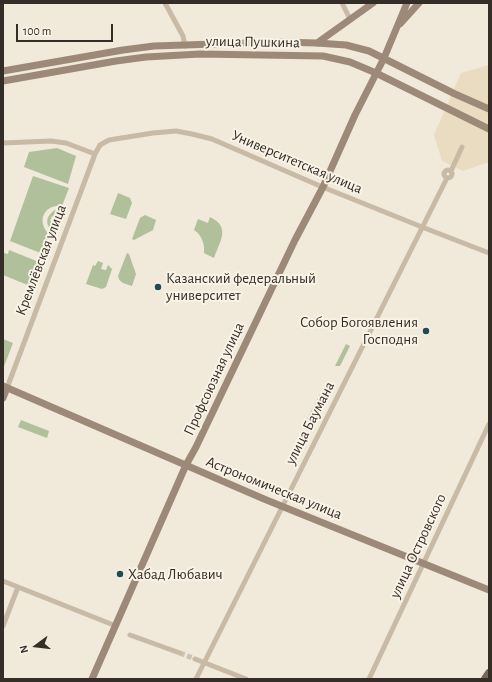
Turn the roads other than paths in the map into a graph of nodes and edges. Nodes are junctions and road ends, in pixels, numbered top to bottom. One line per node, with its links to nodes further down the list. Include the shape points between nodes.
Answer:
1 (166, 3): 9 (street, via 183,36)
2 (342, 3): 6 (street)
3 (373, 3): 6 (street)
4 (408, 3): 7 (street, Профсоюзная улица)
5 (419, 3): 7 (street)
6 (350, 19): 8 (street)
7 (396, 28): 10 (street, Профсоюзная улица)
8 (317, 43): 9 (street, улица Пушкина); 10 (street, улица Пушкина, via 358,48)
9 (185, 46): 11 (street, улица Пушкина, via 123,50)
10 (384, 58): 12 (street, Профсоюзная улица); 14 (street, улица Пушкина)
11 (3, 71)
12 (376, 73): 13 (street, улица Пушкина, via 350,62 323,56 200,54 116,60); 15 (street, улица Пушкина); 19 (street, Профсоюзная улица)
13 (3, 81)
14 (489, 109)
15 (489, 129)
16 (3, 143): 18 (street, via 51,141 66,143)
17 (462, 147): 20 (street, улица Баумана, via 450,171 452,176 447,178)
18 (95, 154): 19 (street, Университетская улица, via 100,145 109,140 153,133 187,133 212,139); 22 (street, Кремлёвская улица)
19 (323, 187): 20 (street, Университетская улица); 25 (street, Профсоюзная улица)
20 (422, 227): 21 (street, Университетская улица); 26 (street, улица Баумана)
21 (489, 253)
22 (5, 387): 23 (street, Кремлёвская улица); 25 (street, Астрономическая улица)
23 (3, 398)
24 (489, 424): 27 (street, улица Островского)
25 (186, 465): 26 (street, Астрономическая улица); 32 (street, Профсоюзная улица)
26 (282, 506): 27 (street, Астрономическая улица); 36 (street, улица Баумана)
27 (423, 563): 30 (street, Астрономическая улица); 41 (street, улица Островского)
28 (3, 581): 29 (street)
29 (18, 587): 31 (street); 32 (street)
30 (489, 590)
31 (3, 626)
32 (116, 626): 38 (street, Профсоюзная улица)
33 (130, 635): 34 (street)
34 (180, 653)
35 (195, 659): 36 (street)
36 (204, 662): 39 (street, улица Баумана); 40 (street)
37 (489, 673): 42 (main road)
38 (92, 679)
39 (196, 679)
40 (246, 679)
41 (369, 679)
42 (485, 679)

